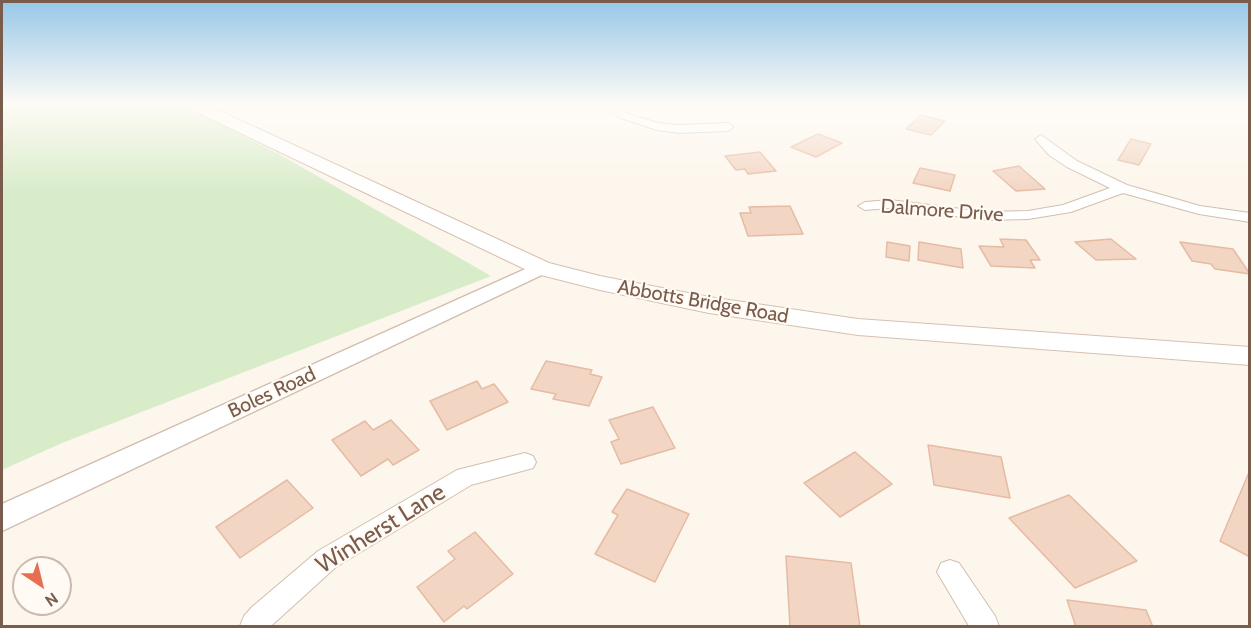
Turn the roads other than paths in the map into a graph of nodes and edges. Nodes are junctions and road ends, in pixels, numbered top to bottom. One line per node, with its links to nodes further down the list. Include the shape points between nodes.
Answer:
1 (256, 134): 6 (main road, Abbotts Bridge Road)
2 (1041, 139): 3 (street, via 1072,164)
3 (1122, 188): 4 (street, Dalmore Drive, via 1066,209 1028,215 986,216 890,204); 5 (street, via 1199,210)
4 (865, 206)
5 (1250, 218)
6 (541, 268): 7 (main road, Abbotts Bridge Road, via 709,305 858,327); 9 (street, Boles Road)
7 (1250, 356)
8 (525, 462): 11 (street, Winherst Lane, via 465,477 327,559)
9 (2, 518)
10 (950, 572): 12 (street)
11 (254, 627)
12 (985, 627)

